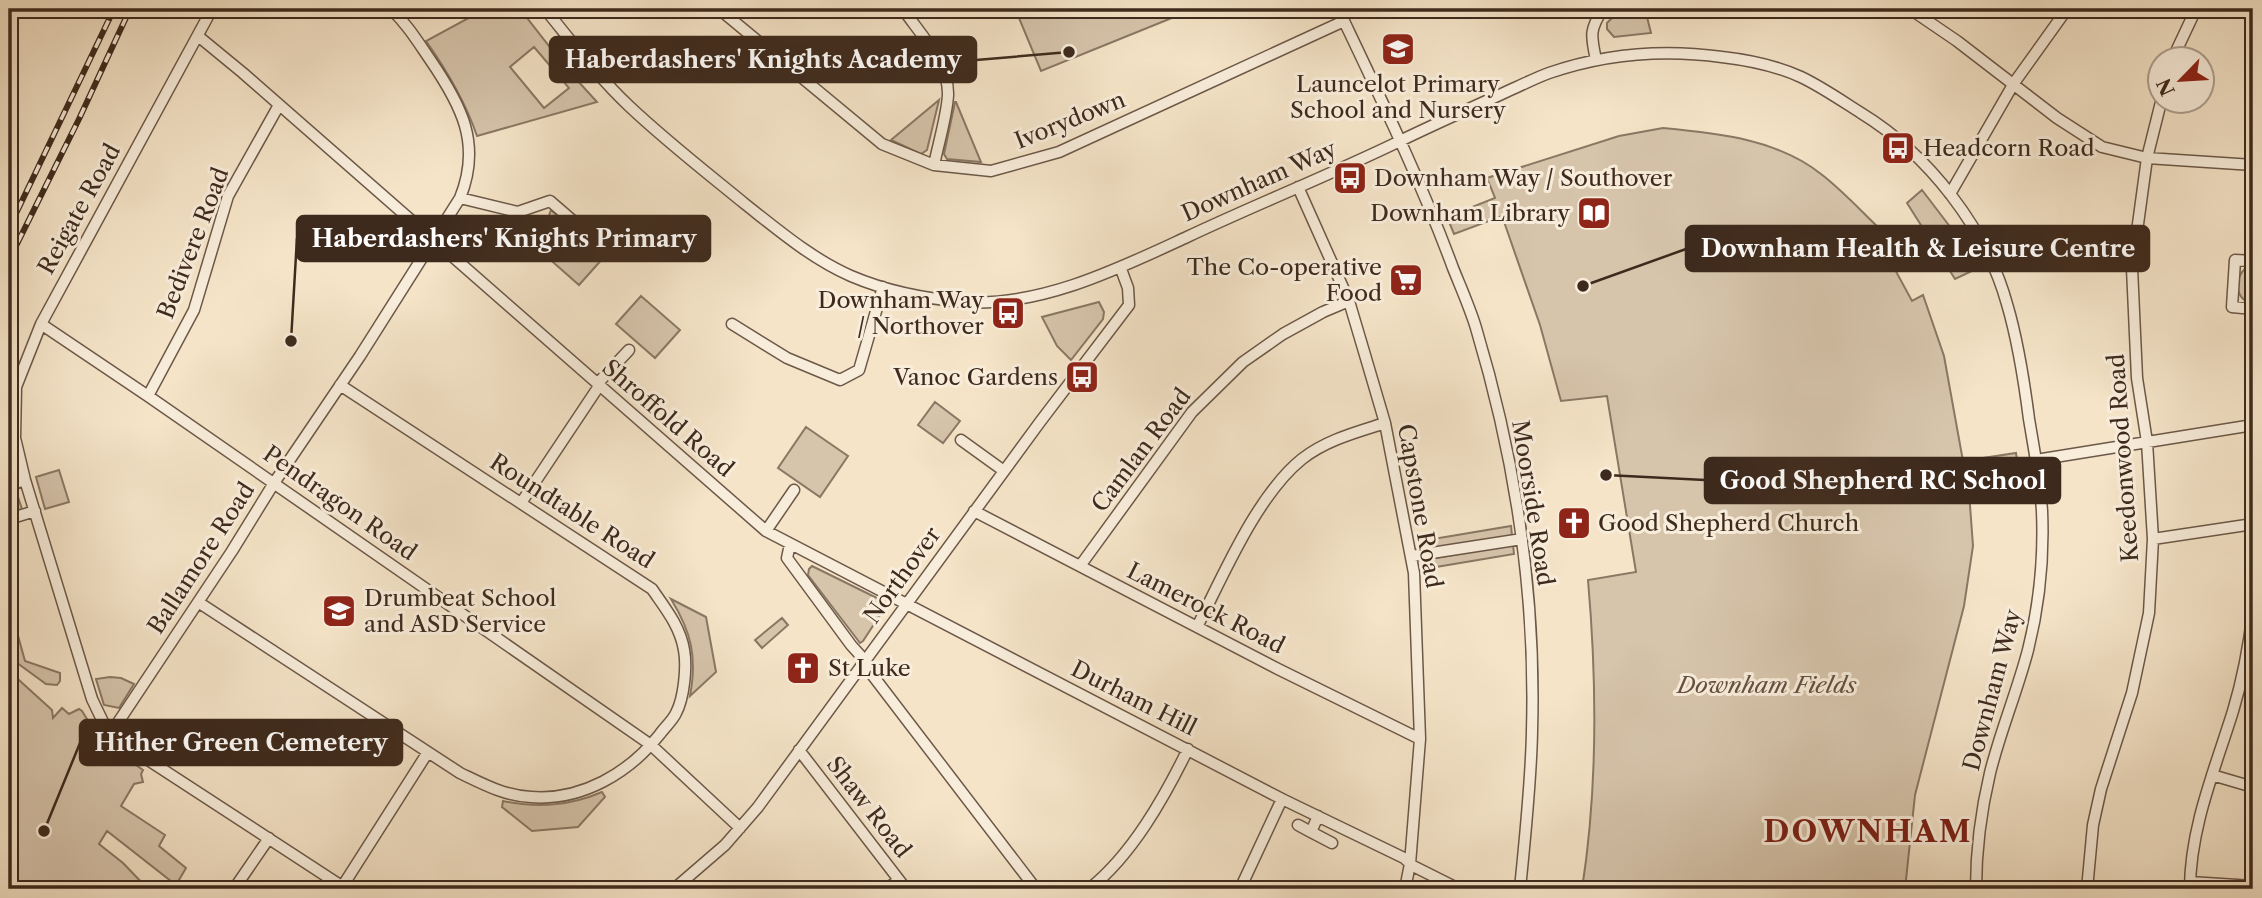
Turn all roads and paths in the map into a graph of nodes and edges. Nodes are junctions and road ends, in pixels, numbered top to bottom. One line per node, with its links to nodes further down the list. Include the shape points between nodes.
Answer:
1 (212, 9): 12 (street, Reigate Road)
2 (391, 9): 24 (street, Ballamore Road, via 444,80 465,123 470,166)
3 (545, 9): 29 (street, Downham Way, via 621,99 667,141 789,239 844,273)
4 (719, 9): 20 (street, Ivorydown, via 882,144)
5 (903, 9): 20 (street, via 946,76 948,95)
6 (1336, 9): 11 (street, Moorside Road)
7 (1603, 9): 14 (street, via 1591,35)
8 (1910, 9): 15 (street)
9 (2067, 9): 15 (street)
10 (2196, 9): 13 (street)
11 (1344, 21): 18 (street, Moorside Road); 20 (street, Ivorydown, via 1059,152 991,172)
12 (198, 36): 16 (street, Shroffold Road); 32 (street, Reigate Road)
13 (2179, 46)
14 (1596, 60): 18 (street, Downham Way, via 1541,76); 23 (street, Downham Way, via 1689,53 1747,61 1793,74 1892,134)
15 (2014, 83): 19 (street, via 2102,147); 23 (street)
16 (279, 106): 25 (street, Shroffold Road); 37 (street, Bedivere Road, via 228,196 194,310)
17 (2158, 116): 19 (street, Keedonwood Road)
18 (1401, 141): 22 (street, Downham Way); 54 (street, Moorside Road, via 1475,327 1506,447)
19 (2147, 158): 21 (street); 41 (street, Keedonwood Road, via 2132,268 2137,378)
20 (934, 165)
21 (2253, 165)
22 (1298, 187): 28 (street, Downham Way); 30 (street, Capstone Road)
23 (1950, 194): 42 (street, Downham Way, via 1983,244 2008,305)
24 (460, 198): 25 (street, Ballamore Road); 26 (street, via 518,212 550,201)
25 (433, 239): 35 (street, Ballamore Road); 36 (street, Shroffold Road)
26 (609, 252)
27 (2253, 261): 31 (street, via 2235,260 2232,307)
28 (1121, 269): 29 (street, Downham Way, via 999,302 963,302); 43 (street, Northover, via 1129,305)
29 (883, 287): 33 (street, via 859,370 840,380 787,358)
30 (1349, 301): 38 (street, Capstone Road); 58 (street, Camlan Road, via 1283,334 1234,370 1192,412)
31 (2253, 309)
32 (41, 324): 37 (street, Pendragon Road); 44 (street, Reigate Road, via 16,387 15,438)
33 (732, 324)
34 (629, 349): 36 (street)
35 (340, 385): 45 (street, Ballamore Road); 48 (street, Roundtable Road)
36 (598, 385): 48 (street); 53 (street, Shroffold Road)
37 (148, 396): 45 (street, Pendragon Road)
38 (1385, 423): 57 (street, Capstone Road); 62 (street, via 1331,441 1302,458 1274,486)
39 (2253, 425): 41 (street)
40 (961, 440): 43 (street)
41 (2147, 442): 42 (street); 55 (street, Keedonwood Road)
42 (2036, 460): 93 (street, Downham Way, via 2042,551 2034,623 1991,769 1982,811)
43 (1004, 471): 50 (street, Northover)
44 (25, 480): 46 (street); 49 (street, Reigate Road)
45 (274, 483): 59 (street, Ballamore Road); 66 (street, Pendragon Road)
46 (9, 485)
47 (794, 490): 53 (street)
48 (521, 503): 66 (street, Roundtable Road, via 652,589 676,624 684,650 685,678 677,712)
49 (35, 511): 51 (street); 64 (street, Reigate Road, via 92,699)
50 (974, 511): 58 (street, Lamerock Road); 60 (street, Northover)
51 (9, 519)
52 (2253, 524): 55 (street)
53 (766, 531): 56 (street, Shroffold Road)
54 (1522, 539): 57 (street); 92 (street, Moorside Road, via 1531,629 1532,731)
55 (2153, 539): 94 (street, Keedonwood Road, via 2143,649 2101,789)
56 (790, 544): 60 (street, Durham Hill); 63 (street, via 787,558)
57 (1412, 556): 65 (street, Capstone Road)
58 (1080, 566): 62 (street, Lamerock Road)
59 (198, 602): 64 (street, Ballamore Road); 69 (street, Roundtable Road)
60 (906, 604): 63 (street, Northover); 67 (street, Durham Hill)
61 (2253, 611): 70 (street, via 2245,665)
62 (1198, 627): 65 (street, Lamerock Road)
63 (864, 661): 68 (street, Northover); 87 (street)
64 (111, 733): 77 (street, Reigate Road)
65 (1420, 739): 79 (street, Capstone Road)
66 (651, 745): 69 (street, Roundtable Road, via 602,783 576,793 532,798 504,793 460,774); 75 (street, Pendragon Road)
67 (1188, 749): 72 (street, Durham Hill); 88 (street, via 1132,845)
68 (799, 750): 75 (street, Northover); 80 (street, Shaw Road)
69 (429, 752): 83 (street)
70 (2212, 775): 71 (street); 81 (street)
71 (2253, 787)
72 (1282, 799): 73 (street, Durham Hill); 89 (street)
73 (1318, 817): 76 (street); 79 (street, Durham Hill)
74 (1298, 825): 76 (street)
75 (740, 828): 85 (street, Northover)
76 (1311, 832): 78 (street)
77 (269, 838): 83 (street, Reigate Road); 84 (street)
78 (1332, 844)
79 (1410, 863): 90 (street, Capstone Road); 91 (street, Durham Hill)
80 (903, 885): 86 (street)
81 (2190, 886): 82 (street)
82 (2253, 886)
83 (344, 888)
84 (234, 889)
85 (674, 889)
86 (886, 889)
87 (1036, 889)
88 (1089, 889)
89 (1240, 889)
90 (1405, 889)
91 (1459, 889)
92 (1520, 889)
93 (1976, 889)
94 (2087, 889)

